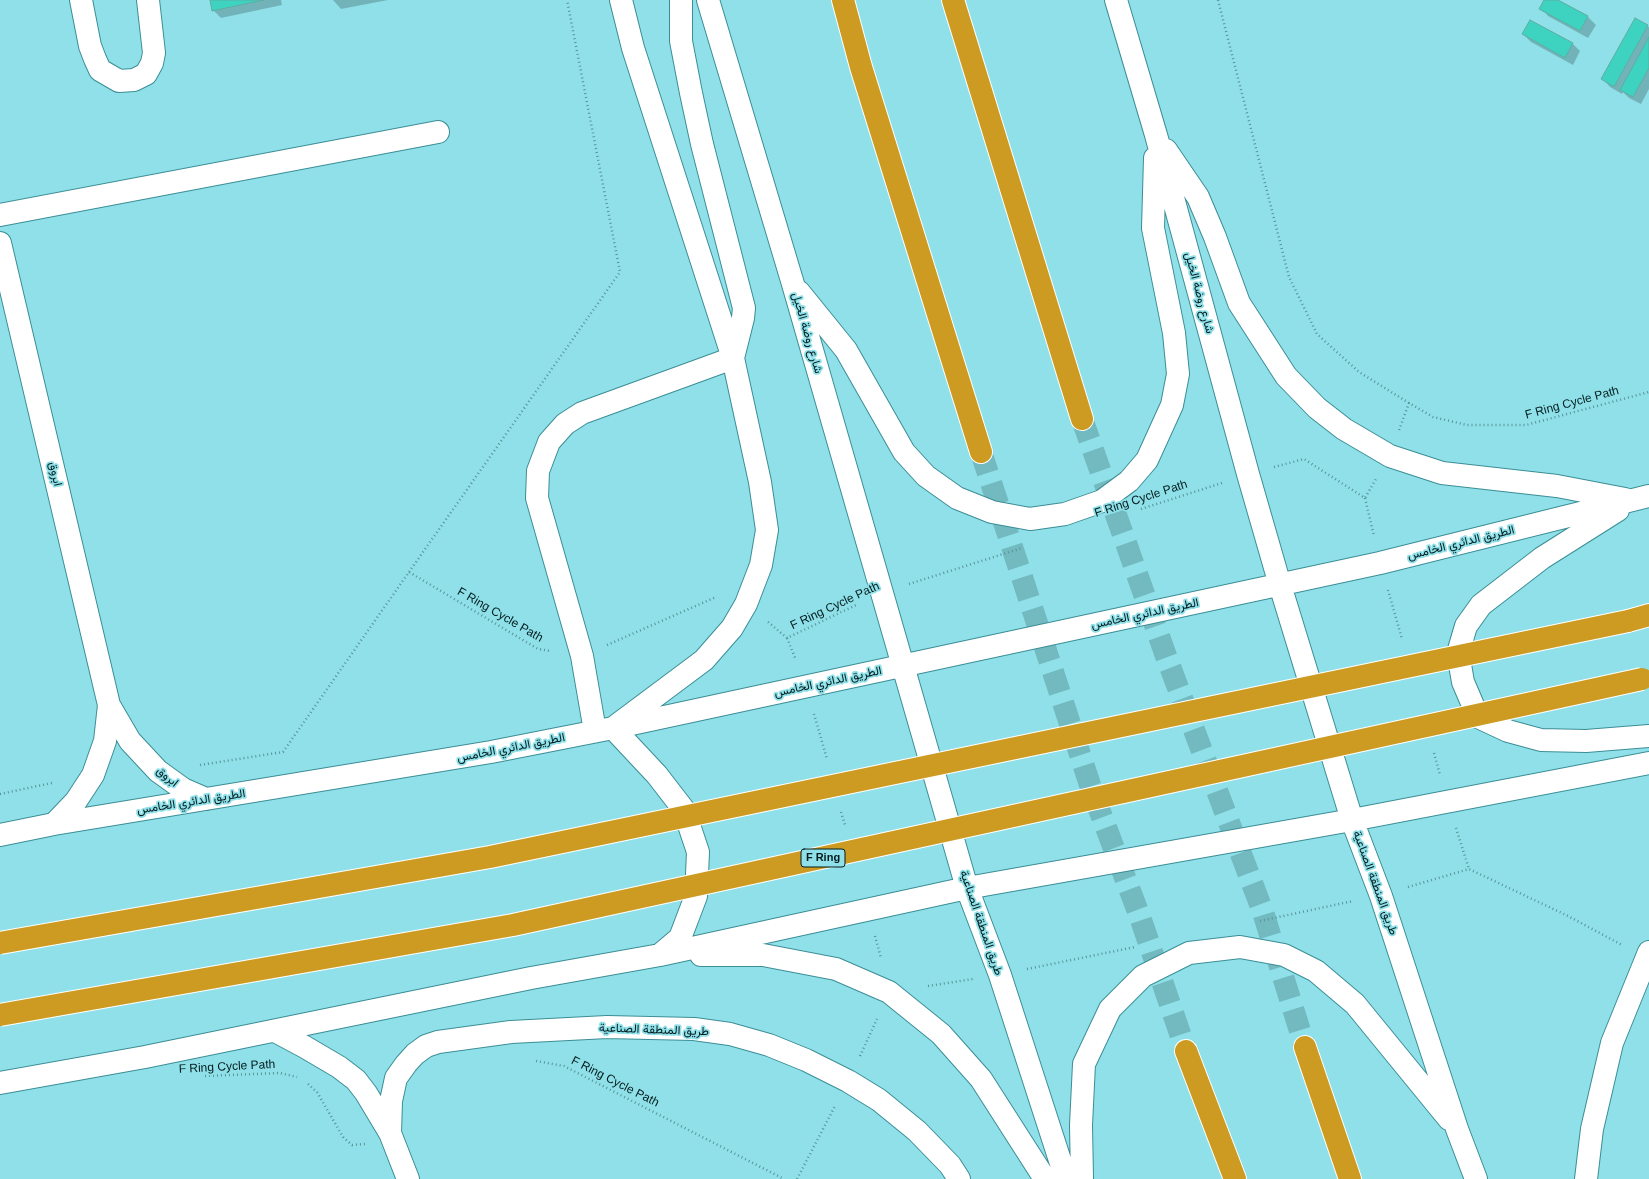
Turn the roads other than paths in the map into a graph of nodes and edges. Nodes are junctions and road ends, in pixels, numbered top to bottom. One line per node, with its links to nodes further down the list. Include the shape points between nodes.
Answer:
1 (81, 0): 2 (street, via 90,46 100,70 120,81 134,80 146,74 152,63 154,52)
2 (148, 0)
3 (621, 0): 14 (street, via 633,48)
4 (681, 0): 14 (street, via 682,41 690,93 744,308)
5 (708, 0): 13 (street, شارع روضة الخيل)
6 (843, 0): 16 (highway)
7 (953, 0): 15 (highway)
8 (1116, 0): 10 (street, شارع روضة الخيل)
9 (438, 132): 11 (street)
10 (1156, 134): 13 (street, via 1153,228 1174,333 1178,374 1172,405 1147,460 1129,481 1102,501 1065,514 1030,519 992,512 957,498 926,476 904,452 846,350); 17 (street, via 1198,197 1239,303 1286,376 1317,408 1344,429 1390,456 1442,473); 18 (street, شارع روضة الخيل)
11 (0, 215)
12 (0, 243): 22 (street, ابروق)
13 (793, 284): 20 (street, شارع روضة الخيل)
14 (733, 358): 23 (street, via 760,482 767,530 761,565 746,604 732,628 704,660); 23 (street, via 582,413 565,424 549,442 538,471 536,498)
15 (1082, 419)
16 (981, 452)
17 (1641, 498): 18 (street, الطريق الدائري الخامس); 24 (street, via 1542,558 1481,605 1466,626 1458,654 1464,682 1478,717 1508,731 1541,740 1586,741)
18 (1280, 586): 20 (street, الطريق الدائري الخامس); 27 (street, طريق المنطقة الصناعية)
19 (1649, 615): 31 (highway, bridge, via 490,857)
20 (902, 666): 23 (street, الطريق الدائري الخامس); 30 (street, طريق المنطقة الصناعية)
21 (1645, 678): 34 (highway, F Ring, bridge, via 513,925)
22 (109, 705): 26 (street, ابروق, via 130,741 158,771 183,789); 28 (street, ابروق, via 105,741 93,775 76,802)
23 (604, 730): 26 (street, الطريق الدائري الخامس, via 491,752); 33 (street, via 657,775 684,810 698,852 696,896 680,938)
24 (1649, 736)
25 (1649, 763): 27 (street)
26 (206, 799): 28 (street, الطريق الدائري الخامس)
27 (1352, 820): 30 (street); 39 (street, طريق المنطقة الصناعية, via 1381,896)
28 (54, 824): 29 (street, الطريق الدائري الخامس)
29 (0, 835)
30 (967, 888): 33 (street); 44 (street, طريق المنطقة الصناعية, via 1000,975)
31 (0, 943)
32 (1649, 952): 49 (street, via 1612,1043 1592,1129)
33 (660, 955): 35 (street, via 531,978); 43 (street, via 763,955 836,969 889,992 941,1034 981,1079)
34 (0, 1015)
35 (275, 1031): 38 (street); 40 (street, via 339,1067 356,1080)
36 (1305, 1047): 47 (highway)
37 (1186, 1051): 46 (highway)
38 (0, 1082)
39 (1457, 1129): 45 (street, via 1355,1004 1316,970 1284,955 1240,947 1189,953 1143,976 1110,1009 1100,1030 1084,1064); 48 (street, طريق المنطقة الصناعية)
40 (390, 1133): 41 (street); 42 (street, طريق المنطقة الصناعية, via 391,1101 396,1078 415,1054 426,1046 511,1032 607,1027 694,1029 730,1034 769,1044 848,1081 879,1100 917,1131 950,1165)
41 (408, 1179)
42 (959, 1179)
43 (1045, 1179)
44 (1066, 1179)
45 (1082, 1179)
46 (1236, 1179)
47 (1350, 1179)
48 (1476, 1179)
49 (1586, 1179)

